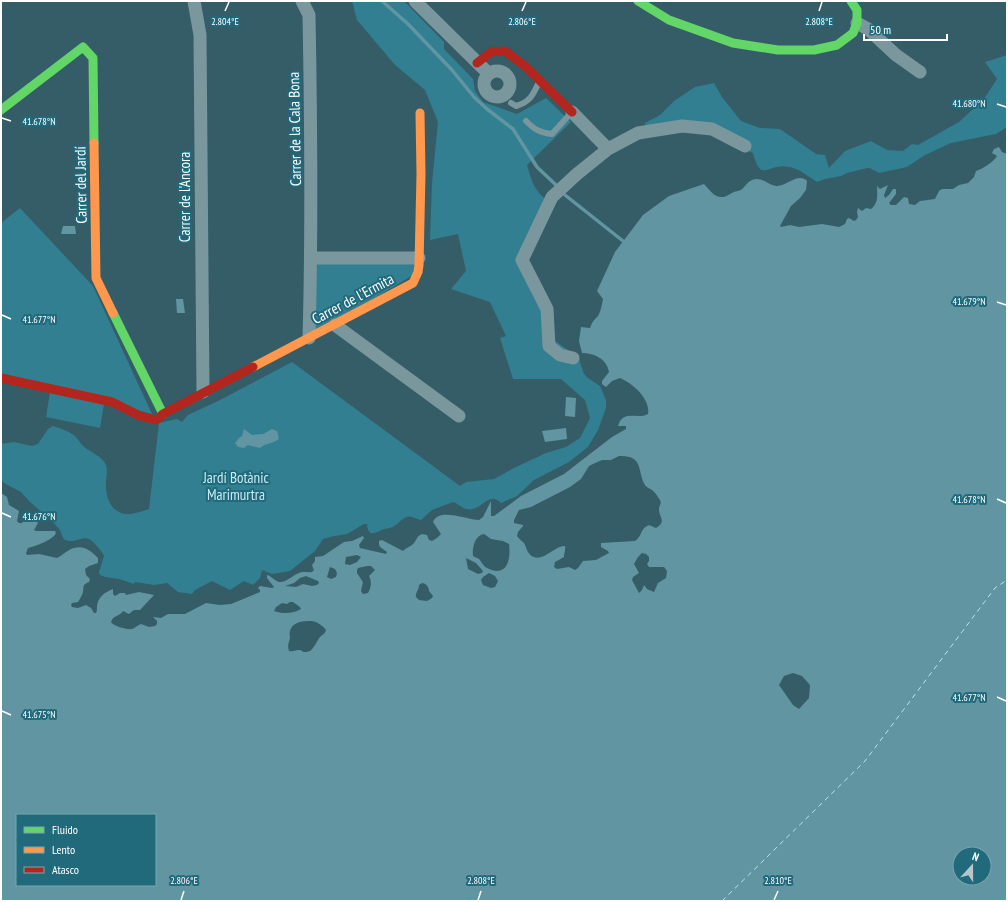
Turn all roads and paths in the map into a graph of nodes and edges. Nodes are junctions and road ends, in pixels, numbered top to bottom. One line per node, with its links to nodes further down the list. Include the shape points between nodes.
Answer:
1 (194, 1): 24 (street, Carrer de l'Ancora, via 200,35)
2 (302, 1): 18 (street, Carrer de la Cala Bona, via 309,15 312,129)
3 (415, 1): 7 (street)
4 (638, 1): 6 (street, via 669,20 733,43 778,50 814,50 837,45 853,33)
5 (851, 1): 6 (street, via 856,10)
6 (857, 23): 8 (street, via 868,29 896,55)
7 (477, 64): 9 (street); 10 (street, via 491,52 505,51)
8 (920, 72)
9 (488, 73)
10 (540, 81): 11 (lane, via 525,103 516,106); 13 (street)
11 (511, 103)
12 (1, 110): 26 (street, Carrer del Jardí, via 83,47 93,58 96,278)
13 (572, 112): 15 (lane, via 552,134 541,133); 17 (street)
14 (420, 113): 19 (street, Carrer de l'Ermita)
15 (526, 121)
16 (745, 146): 17 (street, via 712,129 682,126 638,133)
17 (608, 149): 22 (street, via 552,197 522,260 547,309 549,346 560,355)
18 (311, 258): 19 (street); 21 (street, Carrer de la Cala Bona)
19 (419, 258): 20 (street, Carrer de l'Ermita, via 418,272 413,283)
20 (335, 325): 21 (street, Carrer de l'Ermita); 25 (street)
21 (309, 338): 24 (street, Carrer de l'Ermita)
22 (573, 358)
23 (1, 378): 26 (street, via 112,402 140,416)
24 (203, 392): 26 (street, Carrer de l'Ermita)
25 (459, 416)
26 (159, 417)

